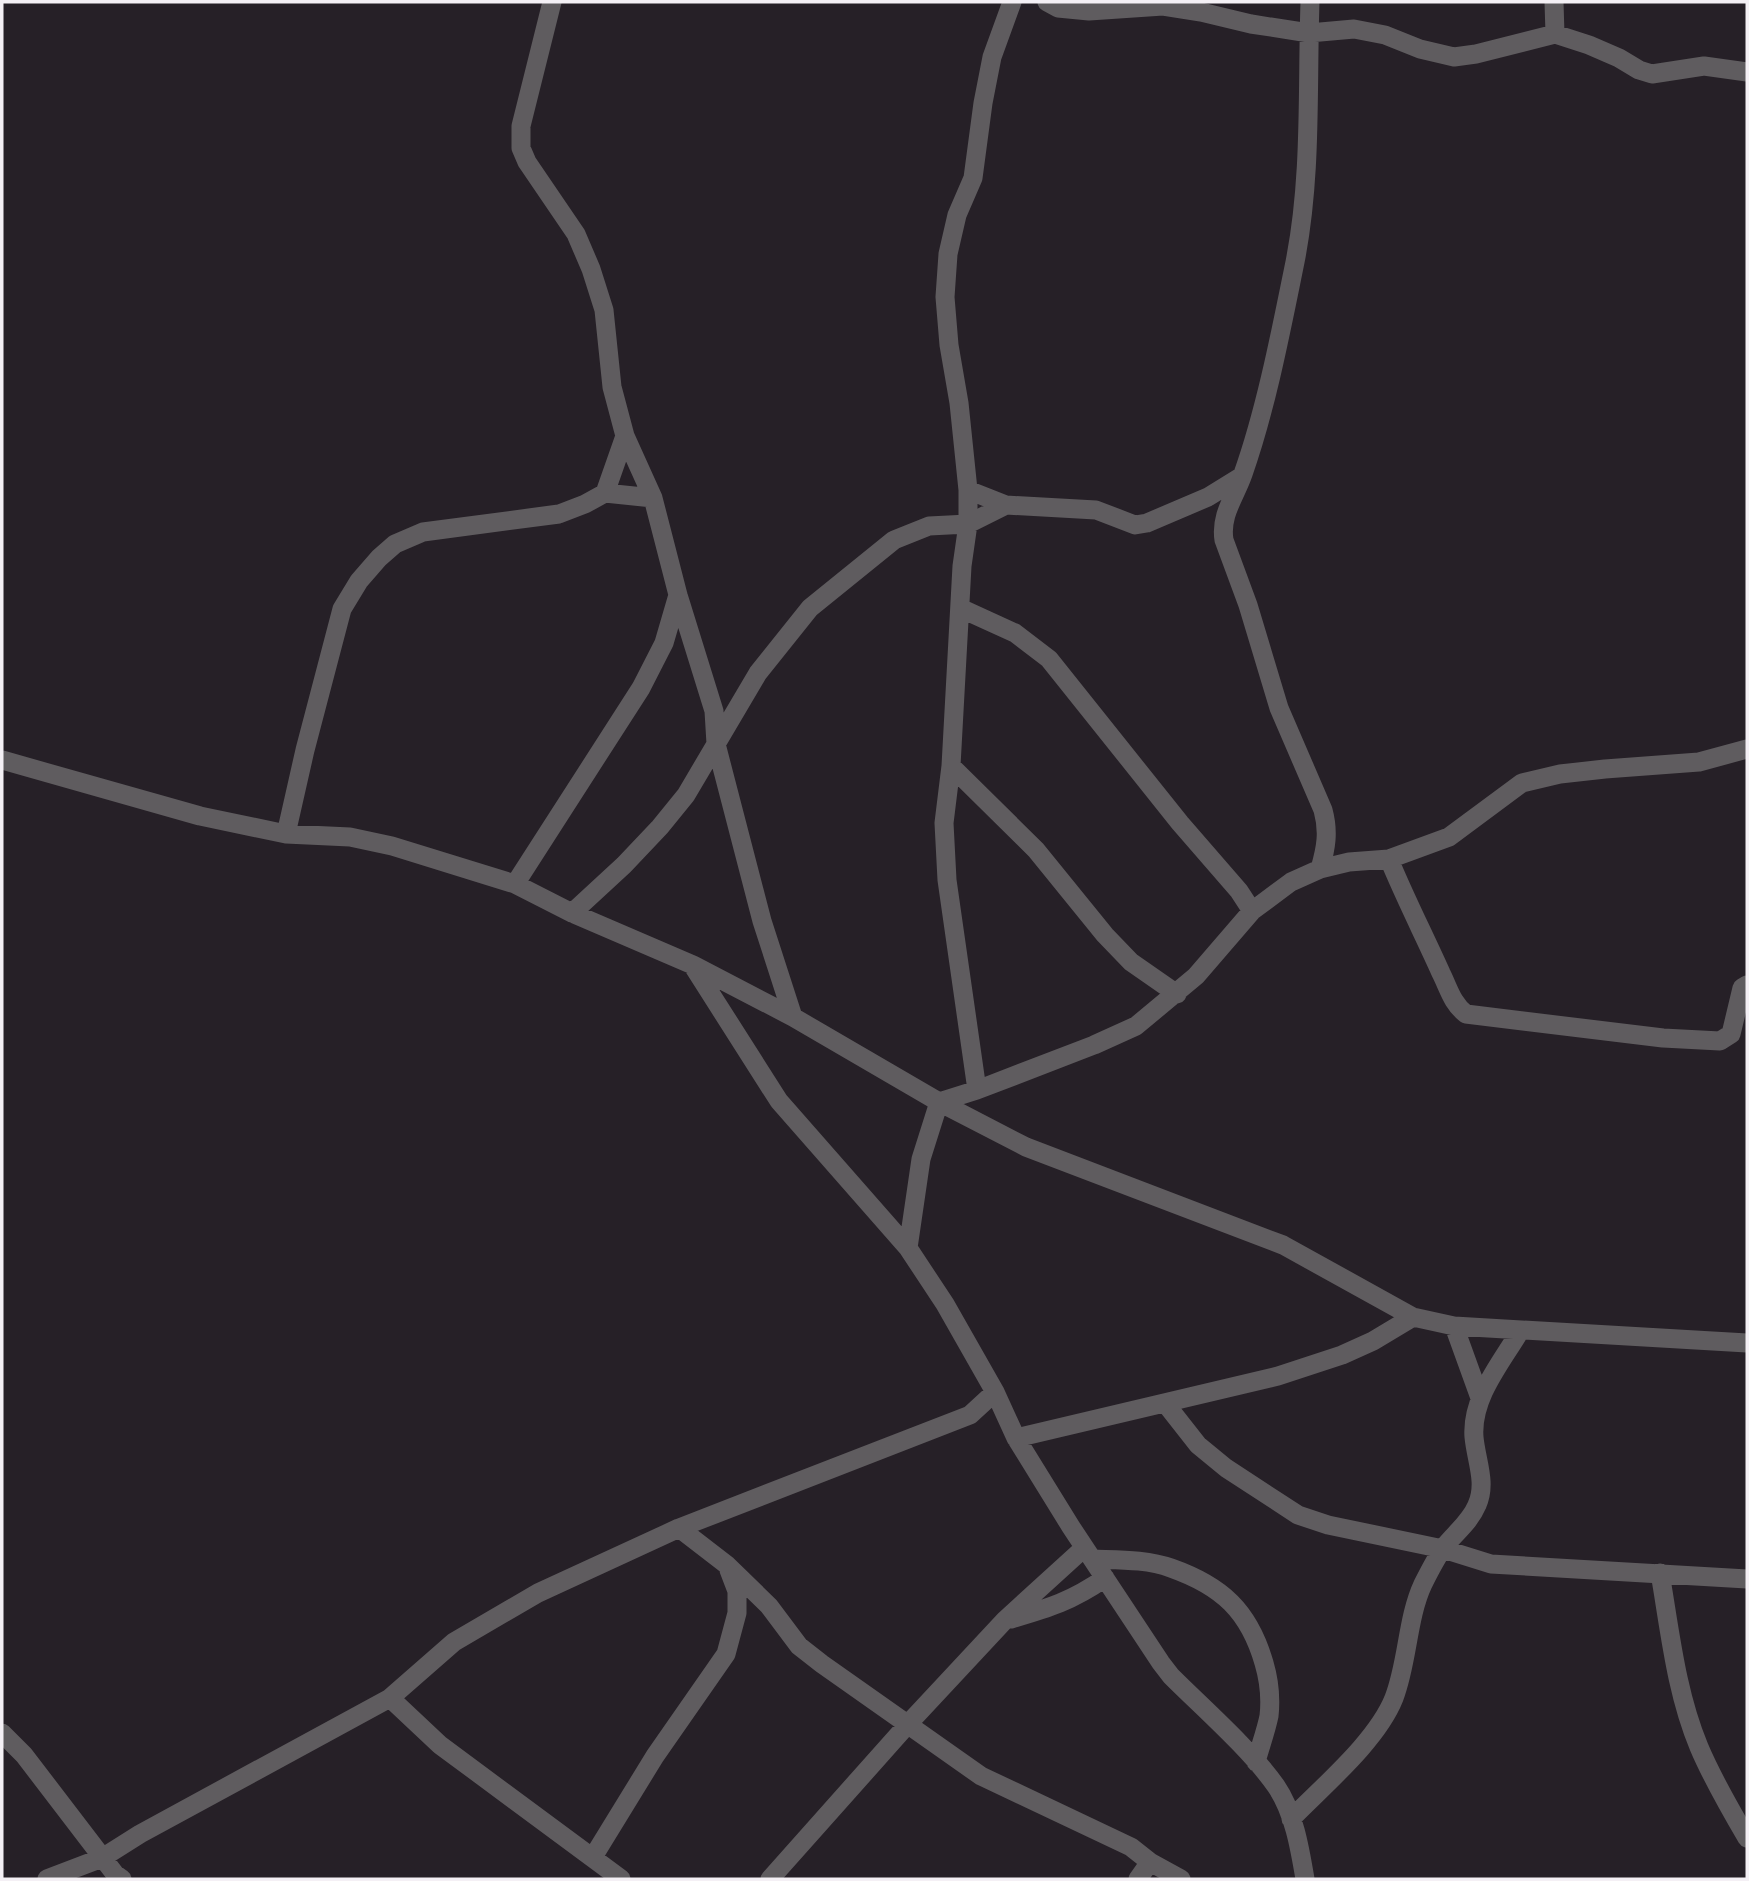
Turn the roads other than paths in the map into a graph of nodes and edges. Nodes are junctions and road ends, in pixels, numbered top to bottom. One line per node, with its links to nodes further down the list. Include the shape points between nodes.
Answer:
1 (552, 2): 9 (street, via 520,127 521,148 576,234 591,269 604,310 612,387)
2 (1012, 2): 11 (street, via 992,58 973,178 957,215 948,254 946,309)
3 (1047, 2): 6 (street, via 1058,8 1089,11 1163,6)
4 (1310, 2): 6 (street)
5 (1554, 2): 7 (street)
6 (1309, 33): 7 (street, via 1354,29 1454,57); 10 (street, via 1308,148 1296,259)
7 (1555, 34): 8 (street, via 1652,74 1704,66)
8 (1747, 72)
9 (625, 436): 12 (street); 13 (street)
10 (1243, 476): 14 (street, via 1208,497 1135,525 1096,510); 24 (street, via 1228,506 1224,540 1279,708 1323,810 1327,842)
11 (968, 490): 14 (street); 15 (street)
12 (605, 492): 13 (street); 22 (street, via 559,514 423,532 395,544 379,558 342,609)
13 (653, 498): 16 (street)
14 (1006, 505): 15 (street)
15 (968, 524): 17 (street); 18 (street, via 929,526 894,540 810,608 758,673)
16 (678, 595): 18 (street, via 714,711); 25 (street, via 664,643 641,688)
17 (960, 608): 21 (street); 26 (street, via 1015,633 1049,659)
18 (716, 744): 27 (street, via 686,795 660,827); 31 (street, via 762,921)
19 (1747, 749): 23 (street, via 1699,762 1560,774 1522,783 1449,837)
20 (2, 760): 22 (street, via 200,816)
21 (951, 766): 30 (street, via 1036,850 1130,962); 32 (street, via 944,823 947,880)
22 (286, 834): 25 (street, via 350,837)
23 (1389, 859): 24 (street); 29 (street, via 1454,1005 1466,1014 1720,1041 1731,1034 1742,988)
24 (1320, 869): 26 (street, via 1291,882)
25 (515, 884): 27 (street)
26 (1252, 911): 30 (street)
27 (572, 913): 28 (street)
28 (693, 965): 31 (street); 34 (street, via 779,1101)
29 (1747, 985)
30 (1177, 994): 32 (street, via 1136,1026)
31 (793, 1017): 33 (street)
32 (977, 1090): 33 (street)
33 (939, 1102): 34 (street, via 921,1158); 35 (street, via 1026,1147 1283,1245)
34 (908, 1248): 39 (street)
35 (1413, 1317): 36 (street); 41 (street, via 1342,1355 1278,1376)
36 (1454, 1326): 37 (street); 40 (street)
37 (1520, 1331): 38 (street); 40 (street)
38 (1747, 1343)
39 (995, 1392): 42 (street); 43 (street, via 970,1415)
40 (1480, 1398): 44 (street, via 1474,1435 1482,1487 1467,1522)
41 (1165, 1403): 42 (street); 44 (street, via 1198,1445 1298,1515)
42 (1016, 1438): 45 (street)
43 (679, 1528): 46 (street); 51 (street, via 538,1593 454,1642)
44 (1443, 1549): 47 (street, via 1492,1564); 55 (street, via 1417,1601 1405,1664 1385,1717)
45 (1088, 1553): 48 (street); 50 (street); 54 (street, via 1170,1567 1207,1584 1247,1619 1269,1681 1269,1716)
46 (727, 1565): 52 (street, via 769,1606 799,1646); 57 (street, via 737,1591 737,1613 726,1654)
47 (1660, 1573): 49 (street); 56 (street, via 1687,1712 1699,1747)
48 (1105, 1578): 50 (street, via 1056,1606); 54 (street, via 1171,1676)
49 (1747, 1579)
50 (1005, 1620): 52 (street)
51 (390, 1698): 57 (street, via 440,1745); 58 (street)
52 (908, 1724): 59 (street, via 981,1776 1131,1847); 63 (street)
53 (2, 1733): 58 (street)
54 (1256, 1762): 55 (street, via 1277,1788)
55 (1291, 1819): 66 (street)
56 (1747, 1838)
57 (593, 1857): 62 (street)
58 (103, 1858): 60 (street); 61 (street)
59 (1150, 1862): 64 (street); 65 (street)
60 (47, 1879)
61 (122, 1879)
62 (621, 1879)
63 (770, 1879)
64 (1138, 1879)
65 (1181, 1879)
66 (1305, 1879)

